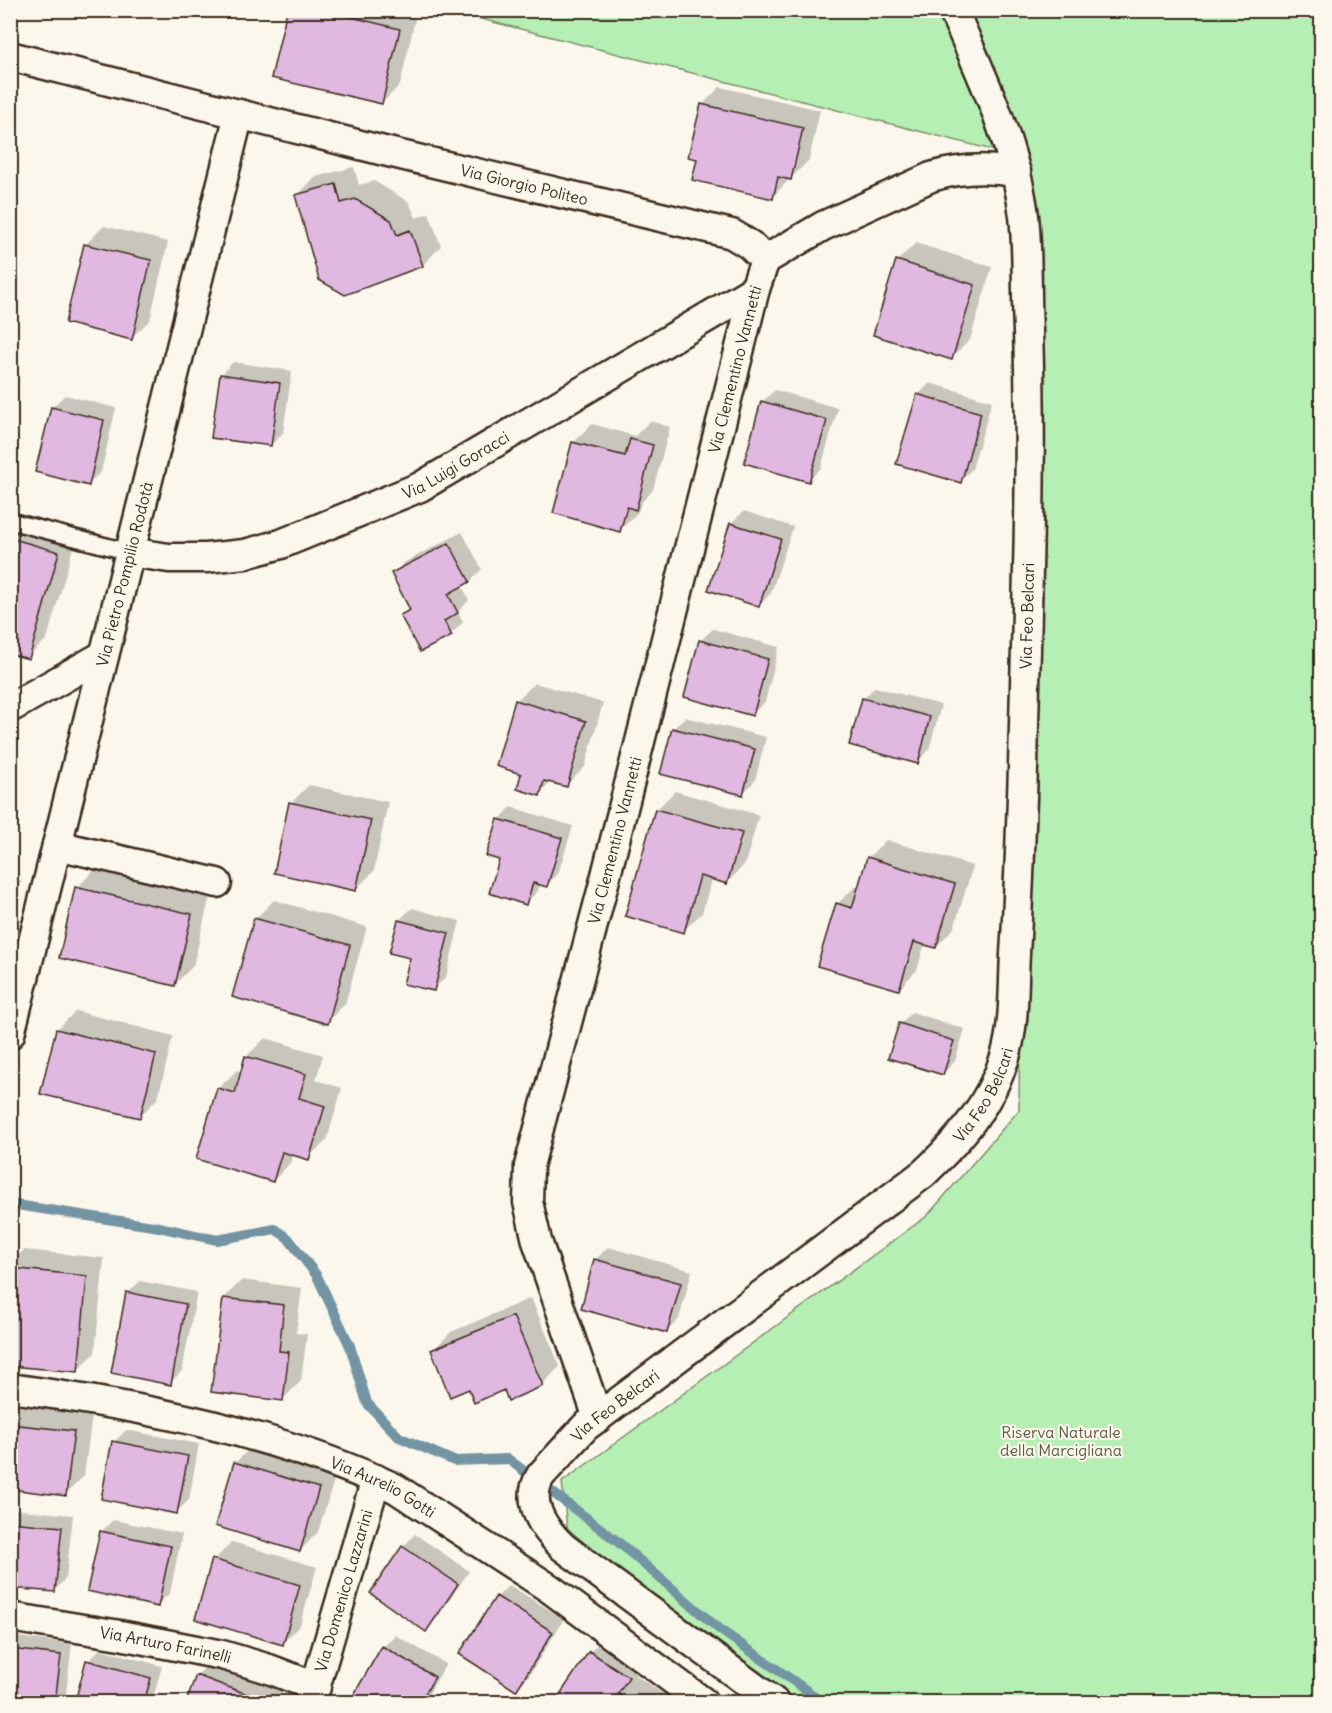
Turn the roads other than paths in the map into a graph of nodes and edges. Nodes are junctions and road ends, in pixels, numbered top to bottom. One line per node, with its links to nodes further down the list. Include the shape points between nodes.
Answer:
1 (953, 10): 4 (street, Via Feo Belcari, via 999,119)
2 (10, 56): 3 (street, Via Giorgio Politeo)
3 (239, 114): 5 (street, Via Giorgio Politeo, via 732,234); 8 (street, Via Pietro Pompilio Rodotà)
4 (1016, 172): 5 (street, via 967,169 931,177 823,226); 15 (street, Via Feo Belcari, via 1024,216 1030,410 1021,843 1012,1016 1006,1054 982,1107 946,1153 923,1174)
5 (765, 260): 6 (street, Via Clementino Vannetti)
6 (755, 289): 8 (street, Via Luigi Goracci, via 420,487 281,544 245,554 169,558); 15 (street, Via Clementino Vannetti, via 529,1166 528,1202 537,1241)
7 (10, 521): 8 (lane)
8 (129, 552): 9 (street, Via Pietro Pompilio Rodotà)
9 (104, 655): 10 (street); 11 (street, Via Pietro Pompilio Rodotà)
10 (10, 708)
11 (57, 845): 12 (street); 13 (street, Via Pietro Pompilio Rodotà)
12 (217, 883)
13 (10, 1034)
14 (10, 1388): 16 (street, Via Aurelio Gotti, via 186,1418 278,1443)
15 (598, 1418): 17 (street, Via Feo Belcari, via 541,1475 535,1491 534,1500 542,1521)
16 (376, 1479): 18 (street, Via Aurelio Gotti); 20 (street, Via Domenico Lazzarini)
17 (571, 1554): 18 (street); 22 (street, Via Feo Belcari)
18 (549, 1588): 21 (street, Via Aurelio Gotti)
19 (10, 1617): 20 (street, Via Arturo Farinelli, via 222,1655 269,1669)
20 (313, 1695)
21 (703, 1702)
22 (774, 1702)

